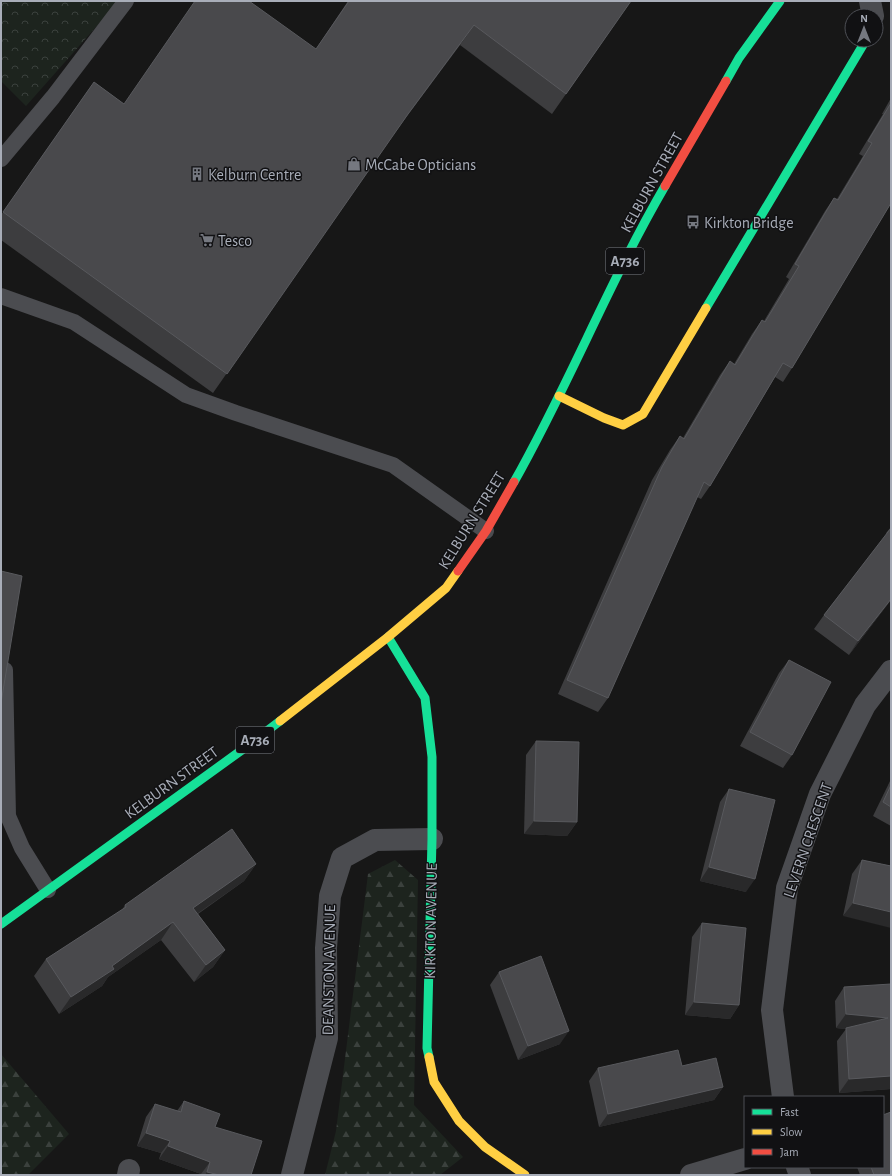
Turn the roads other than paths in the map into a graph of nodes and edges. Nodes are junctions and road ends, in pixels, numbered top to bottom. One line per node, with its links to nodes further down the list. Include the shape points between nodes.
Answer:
1 (126, 1): 4 (lane, via 53,97)
2 (780, 1): 6 (main road, KELBURN STREET / A736, via 739,58 646,218)
3 (861, 48): 6 (main road, via 643,414 624,425)
4 (1, 159)
5 (1, 296): 7 (lane, via 74,322 186,395 393,465)
6 (559, 396): 7 (main road, KELBURN STREET / A736)
7 (486, 531): 8 (main road, KELBURN STREET / A736, via 446,588)
8 (388, 637): 11 (main road, KIRKTON AVENUE, via 425,698 432,757); 12 (main road, KELBURN STREET / A736, via 246,747)
9 (5, 670): 12 (lane, via 8,816 22,848)
10 (891, 671): 14 (street, LEVERN CRESCENT, via 865,704 820,794 787,888 772,1010)
11 (432, 839): 16 (street, DEANSTON AVENUE, via 375,840 342,858 330,896 326,948 327,1038); 17 (main road, KIRKTON AVENUE, via 427,1048 434,1082 459,1121 485,1147)
12 (48, 890): 13 (main road, KELBURN STREET / A736)
13 (1, 924)
14 (783, 1096)
15 (744, 1159): 18 (street)
16 (292, 1175)
17 (525, 1175)
18 (691, 1175)

